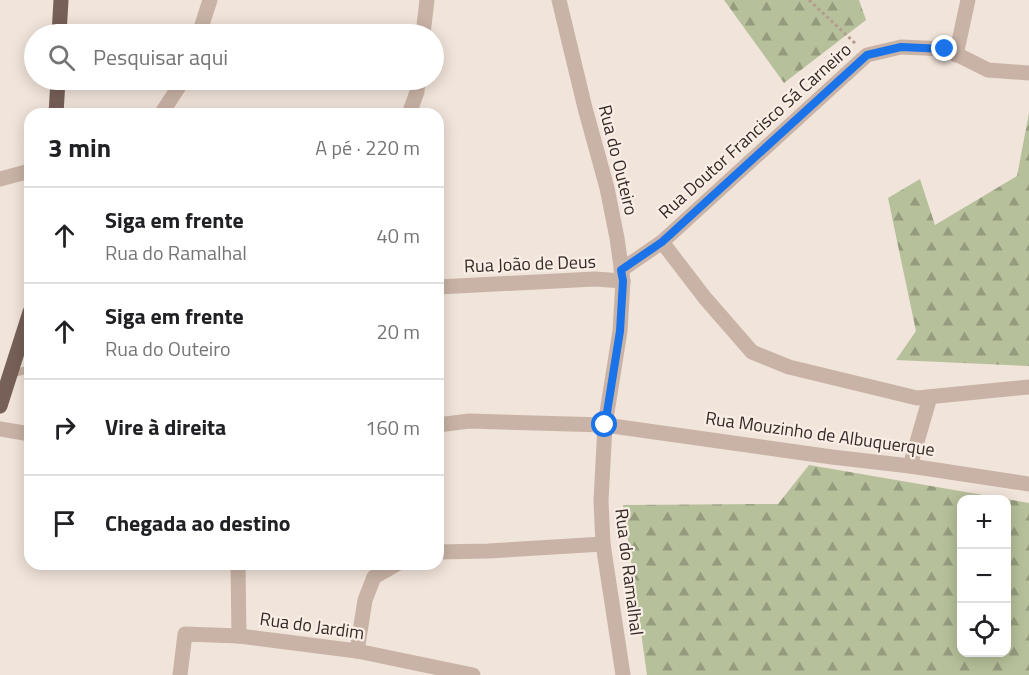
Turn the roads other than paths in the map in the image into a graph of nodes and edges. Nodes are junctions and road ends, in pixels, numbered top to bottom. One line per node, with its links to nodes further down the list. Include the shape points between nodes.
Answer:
1 (61, 0): 6 (main road)
2 (210, 0): 7 (street)
3 (427, 0): 8 (street)
4 (559, 0): 20 (street, Rua do Outeiro, via 607,188)
5 (968, 0): 9 (street)
6 (60, 24)
7 (202, 24)
8 (424, 24)
9 (956, 55): 10 (street, Rua Doutor Francisco Sá Carneiro, via 988,70); 19 (street, Rua Doutor Francisco Sá Carneiro, via 945,49 901,47 867,55)
10 (1029, 73)
11 (57, 90): 14 (main road)
12 (177, 90): 15 (street)
13 (417, 90): 16 (street)
14 (56, 108)
15 (165, 108)
16 (411, 108)
17 (24, 173): 18 (street)
18 (0, 179)
19 (662, 242): 20 (street, Rua Doutor Francisco Sá Carneiro); 27 (street, via 753,352 789,367 917,398)
20 (622, 276): 21 (street, Rua João de Deus); 22 (street, Rua do Outeiro)
21 (444, 287)
22 (620, 331): 30 (street, Rua do Ramalhal)
23 (24, 332): 25 (main road)
24 (24, 371): 25 (lane)
25 (11, 374): 28 (main road)
26 (1029, 387): 27 (street)
27 (930, 397): 33 (street)
28 (0, 406)
29 (444, 424): 30 (street, Rua Mouzinho de Albuquerque, via 469,421)
30 (605, 425): 33 (street, Rua Mouzinho de Albuquerque); 35 (street, Rua do Ramalhal)
31 (0, 429): 32 (street)
32 (24, 433)
33 (910, 466): 34 (street, Rua Mouzinho de Albuquerque)
34 (1029, 484)
35 (603, 544): 36 (street); 44 (street, Rua do Ramalhal)
36 (444, 552)
37 (238, 570): 39 (street)
38 (386, 570): 40 (street, via 374,577 365,600)
39 (239, 636): 40 (street, Rua do Jardim); 42 (street, Rua do Jardim, via 185,634)
40 (357, 651): 41 (street, Rua do Jardim)
41 (448, 673): 43 (street, Rua do Jardim)
42 (180, 675)
43 (473, 675)
44 (623, 675)

